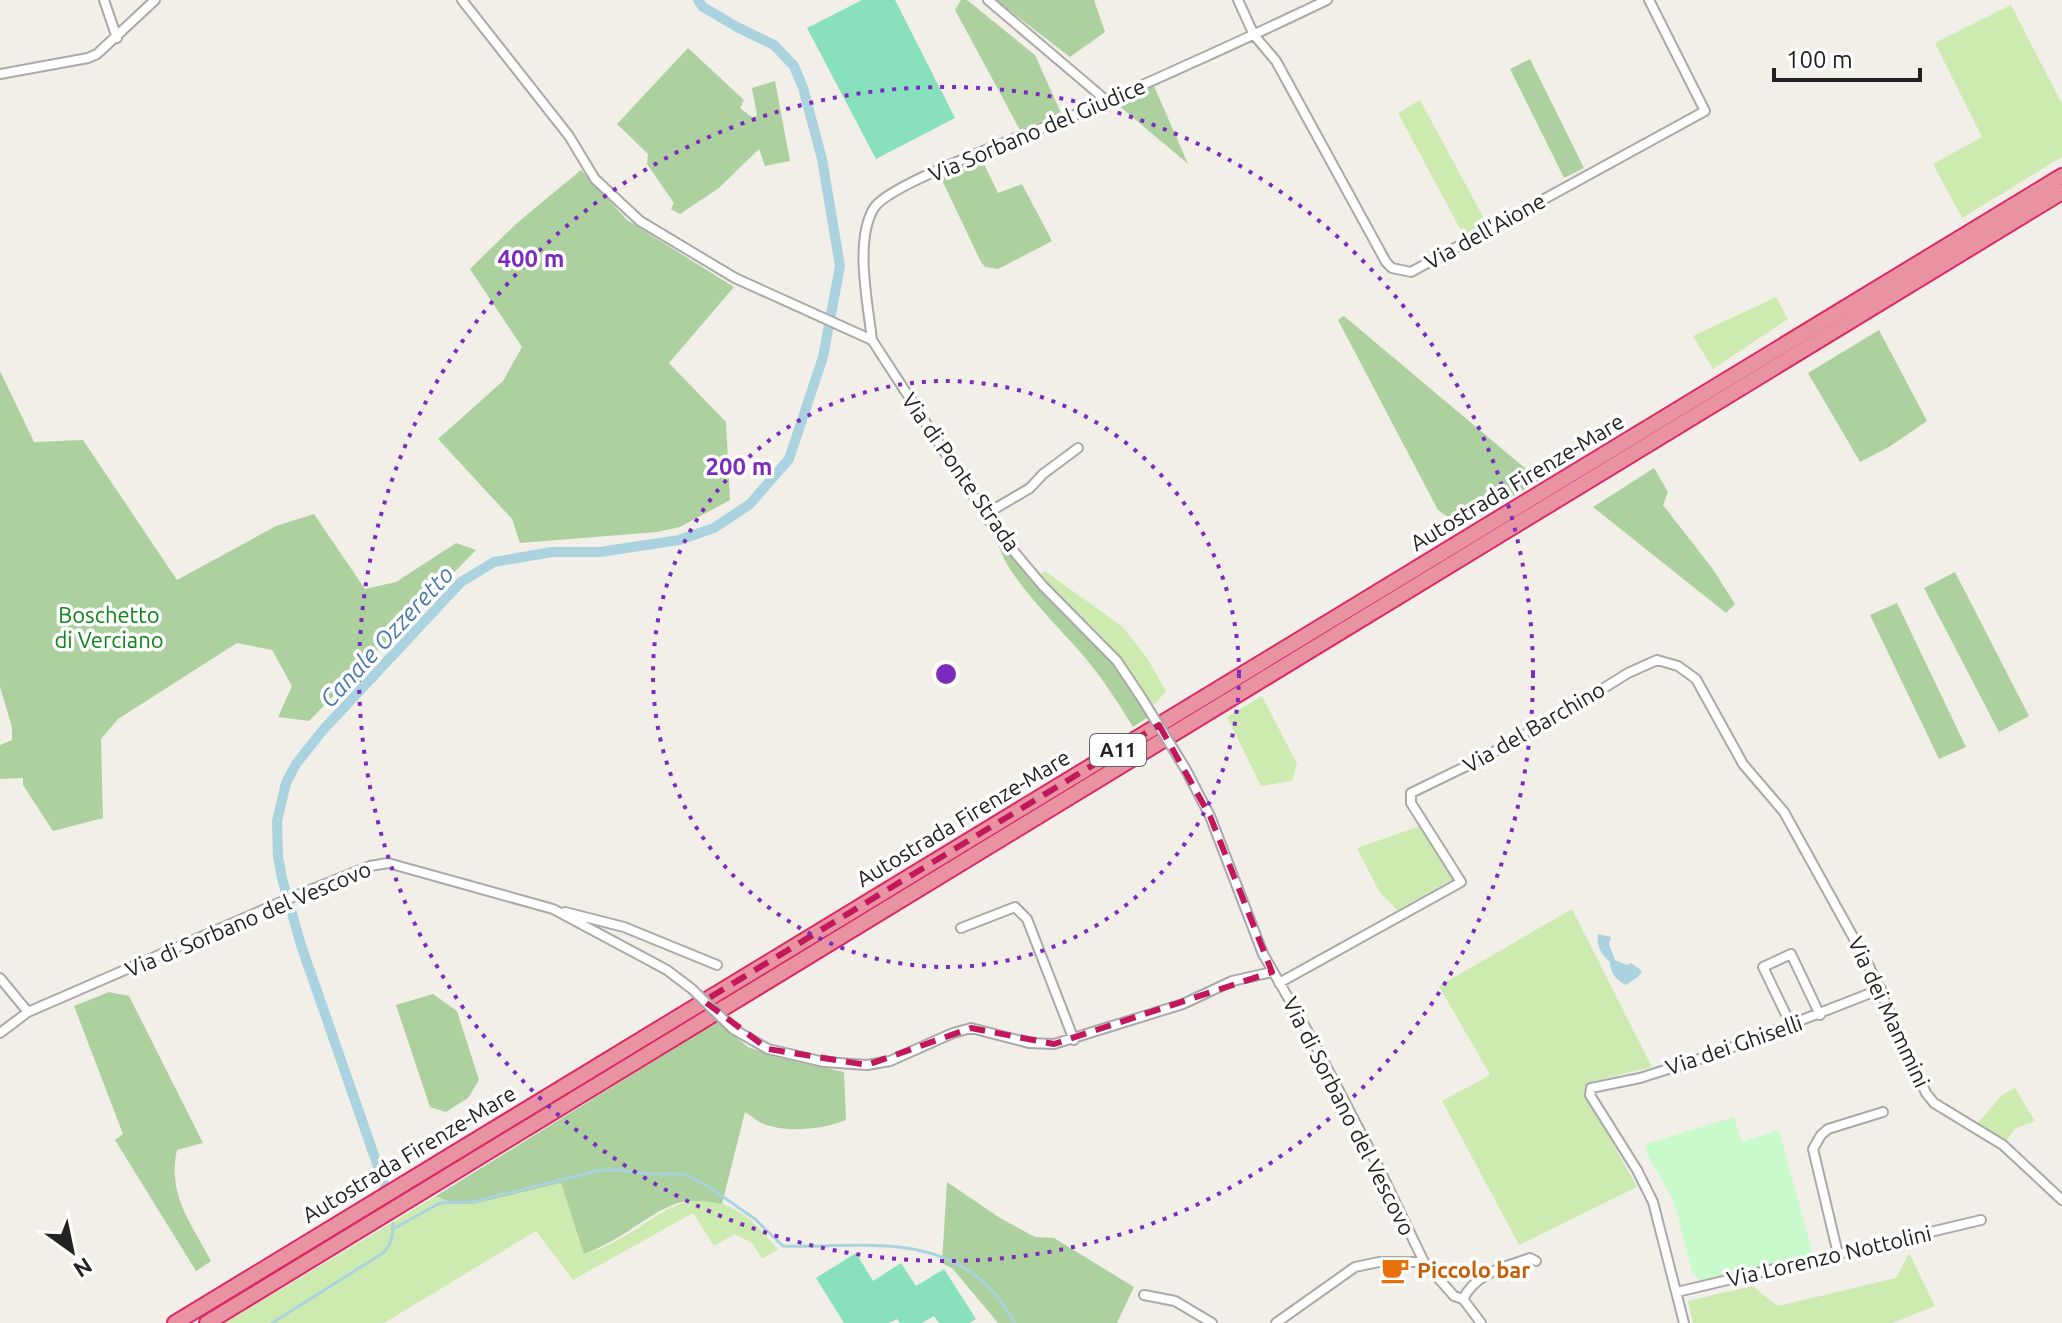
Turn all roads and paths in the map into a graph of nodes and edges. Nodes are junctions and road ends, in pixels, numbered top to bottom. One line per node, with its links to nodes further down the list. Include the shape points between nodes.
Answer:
1 (104, 0): 9 (street)
2 (155, 0): 9 (street)
3 (462, 0): 14 (street, via 569,136 595,179 640,221 735,278)
4 (988, 0): 11 (street)
5 (1238, 0): 8 (street)
6 (1327, 0): 8 (street, Via Sorbano del Giudice)
7 (1649, 0): 8 (street, Via dell'Aione, via 1705,111 1411,272 1386,262 1276,61)
8 (1254, 35): 11 (street, Via Sorbano del Giudice)
9 (117, 38): 10 (street, via 88,58)
10 (0, 74)
11 (1107, 101): 14 (street, Via Sorbano del Giudice, via 879,200 864,233)
12 (2062, 176): 39 (highway, Autostrada Firenze-Mare / A11)
13 (2062, 192): 40 (highway, Autostrada Firenze-Mare / A11)
14 (872, 340): 16 (street, Via di Ponte Strada)
15 (1078, 448): 16 (street, via 1030,488)
16 (986, 514): 21 (street, Via di Ponte Strada, bridge, via 1043,586 1117,661 1141,697 1210,816)
17 (1837, 904): 23 (street, Via del Barchino, via 1784,812 1743,764 1696,679 1657,660 1411,793 1411,803 1461,882); 24 (street, Via dei Mammini)
18 (553, 909): 20 (street, via 624,927); 25 (street, Via di Sorbano del Vescovo, via 388,863 370,866); 29 (street, Via di Sorbano del Vescovo, bridge, via 667,970 733,1029 768,1049 867,1065 971,1028 1029,1043)
19 (961, 928): 29 (street, via 1015,907 1022,912)
20 (717, 965)
21 (1272, 972): 23 (street, Via di Sorbano del Vescovo); 29 (street, Via di Sorbano del Vescovo, via 1232,981 1183,1004)
22 (0, 978): 25 (street)
23 (1279, 983): 35 (street, Via di Sorbano del Vescovo)
24 (1881, 989): 26 (street, Via dei Ghiselli); 31 (street, Via dei Mammini, via 1934,1103 2003,1145)
25 (28, 1012): 28 (street, Via di Sorbano del Vescovo)
26 (1820, 1015): 27 (street, Via dei Ghiselli); 27 (street, via 1791,954 1763,967)
27 (1791, 1025): 36 (street, Via dei Ghiselli, via 1640,1078 1591,1088 1590,1095 1653,1202)
28 (0, 1033)
29 (1074, 1040)
30 (1883, 1112): 33 (street, via 1828,1129 1813,1149)
31 (2062, 1200)
32 (1981, 1220): 33 (street, Via Lorenzo Nottolini)
33 (1838, 1254): 36 (street, Via Lorenzo Nottolini)
34 (1536, 1261): 38 (street, via 1530,1258 1487,1274 1471,1283)
35 (1424, 1262): 38 (street, Via di Sorbano del Vescovo, via 1454,1296); 42 (street, via 1367,1262)
36 (1677, 1292): 44 (street)
37 (1144, 1295): 41 (street, via 1175,1301)
38 (1463, 1299): 43 (street, Via di Sorbano del Vescovo)
39 (175, 1323)
40 (207, 1323)
41 (1212, 1323)
42 (1276, 1323)
43 (1481, 1323)
44 (1684, 1323)

